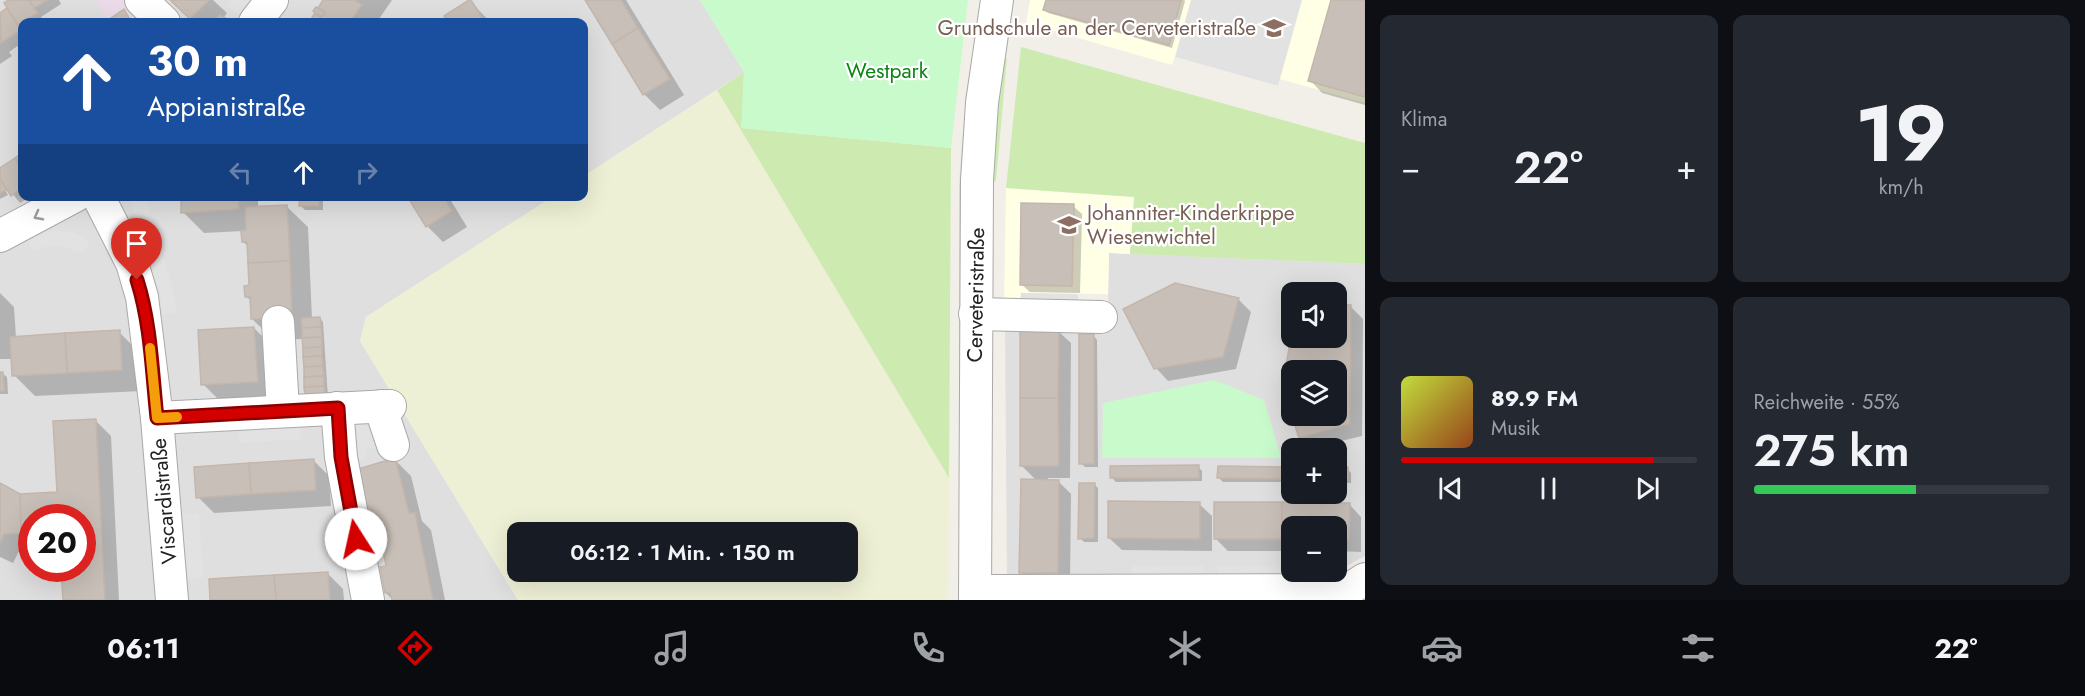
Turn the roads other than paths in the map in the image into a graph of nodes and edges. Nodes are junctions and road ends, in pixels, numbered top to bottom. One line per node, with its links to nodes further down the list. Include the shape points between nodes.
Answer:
1 (141, 0): 4 (street)
2 (272, 0): 5 (street)
3 (997, 0): 9 (street, Cerveteristraße, via 982,104)
4 (160, 18)
5 (258, 18)
6 (66, 201): 8 (street, one-way to 8)
7 (101, 201): 14 (street, Viscardistraße, via 132,263 142,297)
8 (0, 236)
9 (975, 314): 10 (street); 17 (street, Cerveteristraße)
10 (1101, 317)
11 (278, 322): 13 (street)
12 (338, 408): 13 (street); 15 (street, via 386,406 384,418); 20 (street, via 341,457)
13 (284, 411): 14 (street)
14 (157, 418): 19 (street, Viscardistraße)
15 (393, 445)
16 (1359, 586): 18 (street, Cerveteristraße)
17 (975, 595): 18 (street, Cerveteristraße)
18 (1148, 595)
19 (172, 600)
20 (368, 600)

